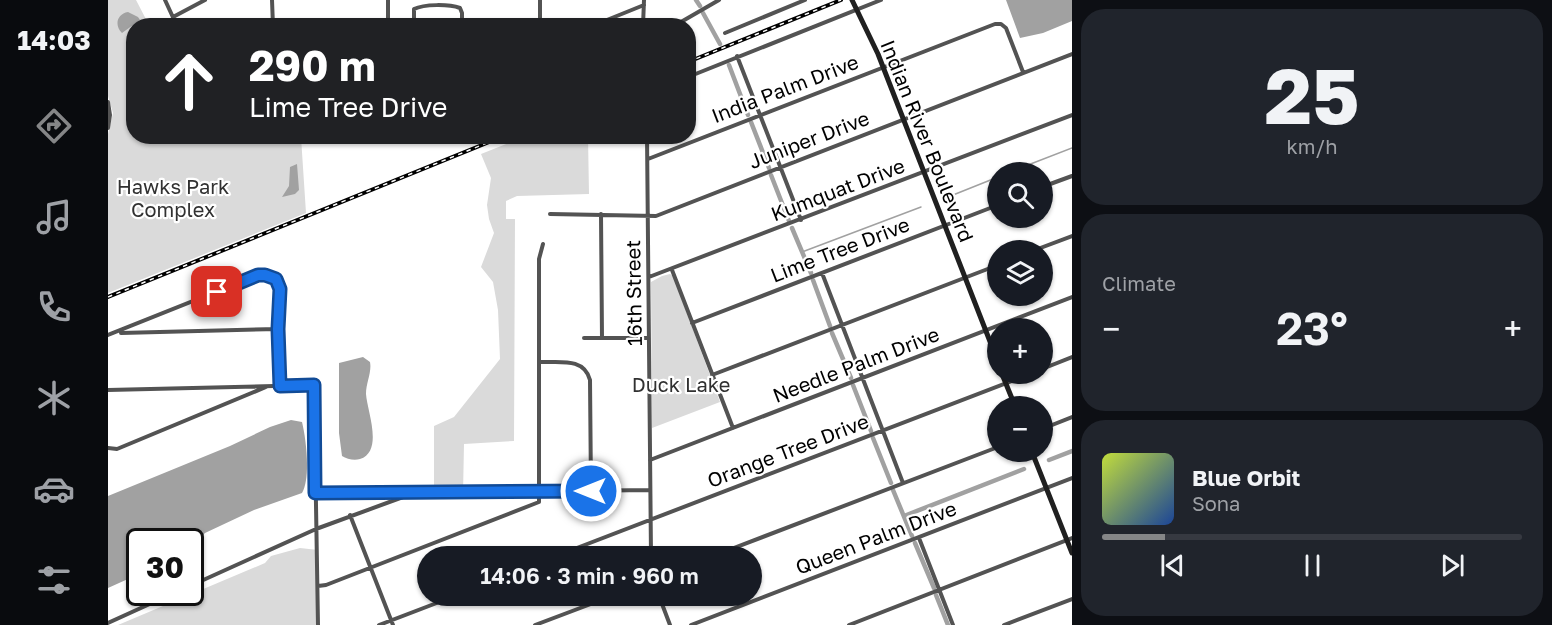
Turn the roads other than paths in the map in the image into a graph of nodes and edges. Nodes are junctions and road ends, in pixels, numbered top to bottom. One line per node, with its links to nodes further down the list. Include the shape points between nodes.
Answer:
1 (165, 0): 14 (street)
2 (205, 0): 14 (street)
3 (272, 0): 15 (street)
4 (388, 0): 16 (street)
5 (430, 0): 12 (street)
6 (540, 0): 19 (street)
7 (719, 0): 22 (street)
8 (805, 0): 23 (street)
9 (852, 0): 13 (main road, Indian River Boulevard)
10 (881, 0): 13 (street)
11 (644, 2): 20 (street); 21 (street)
12 (430, 6): 17 (street, via 414,9); 18 (street, via 455,6 460,8)
13 (857, 10): 25 (street); 26 (main road, Indian River Boulevard)
14 (173, 17)
15 (273, 18)
16 (388, 18)
17 (414, 18)
18 (462, 18)
19 (540, 18)
20 (609, 18)
21 (644, 18)
22 (688, 18)
23 (724, 33)
24 (1072, 54): 27 (street, Juniper Drive)
25 (737, 56): 28 (street); 30 (street)
26 (883, 68): 27 (street, India Palm Drive, via 1001,24); 30 (street, India Palm Drive); 32 (main road, Indian River Boulevard)
27 (1023, 72): 32 (street, Juniper Drive)
28 (696, 74)
29 (109, 103): 33 (street)
30 (760, 115): 34 (street, India Palm Drive); 38 (street)
31 (1072, 116): 39 (street, Kumquat Drive)
32 (903, 120): 38 (street, Juniper Drive); 39 (main road, Indian River Boulevard)
33 (108, 128)
34 (696, 140)
35 (647, 144): 37 (street, 16th Street)
36 (686, 144): 37 (street, India Palm Drive)
37 (648, 159): 45 (street, 16th Street)
38 (781, 168): 45 (street, Juniper Drive); 46 (street)
39 (924, 173): 46 (street, Kumquat Drive); 47 (main road, Indian River Boulevard)
40 (1072, 176): 41 (street)
41 (1053, 183)
42 (987, 208): 47 (street, Lime Tree Drive)
43 (550, 214): 44 (street, Juniper Drive)
44 (601, 214): 45 (street, Juniper Drive); 65 (street)
45 (648, 216): 54 (street, 16th Street)
46 (801, 220): 52 (street, Kumquat Drive)
47 (944, 225): 53 (street, Lime Tree Drive); 55 (main road, Indian River Boulevard)
48 (1072, 236): 49 (street)
49 (1053, 243)
50 (543, 244): 68 (street, via 539,259)
51 (987, 269): 55 (street)
52 (672, 270): 54 (street, Kumquat Drive); 57 (street)
53 (822, 273): 57 (street, Lime Tree Drive); 58 (street)
54 (649, 277): 66 (street, 16th Street)
55 (965, 278): 58 (street); 60 (main road, Indian River Boulevard)
56 (1072, 297): 60 (street, Needle Palm Drive)
57 (692, 323): 70 (street)
58 (842, 325): 70 (street); 71 (street)
59 (278, 329): 61 (street); 61 (street, via 280,289 276,279 258,275); 74 (street)
60 (985, 330): 63 (main road, Indian River Boulevard); 71 (street, Needle Palm Drive)
61 (117, 333): 62 (street)
62 (108, 335)
63 (987, 335)
64 (584, 338): 65 (street)
65 (602, 338): 66 (street)
66 (649, 338): 82 (street, 16th Street)
67 (1072, 357): 69 (street)
68 (540, 362): 88 (street); 89 (street, via 575,363 588,373)
69 (1053, 365)
70 (712, 375): 78 (street)
71 (862, 378): 78 (street, Needle Palm Drive); 79 (street)
72 (1003, 384): 79 (street, Orange Tree Drive)
73 (269, 386): 74 (street); 75 (street); 80 (street, via 117,449)
74 (280, 386): 90 (street, via 314,385)
75 (108, 390)
76 (1072, 417): 77 (street)
77 (1053, 425)
78 (733, 428): 82 (street, Needle Palm Drive)
79 (883, 430): 85 (street); 93 (street, Orange Tree Drive)
80 (108, 448)
81 (987, 451): 85 (street)
82 (650, 460): 87 (street, 16th Street)
83 (1036, 462): 86 (main road)
84 (1072, 478): 86 (street, Queen Palm Drive)
85 (903, 483): 99 (street)
86 (1047, 488): 95 (street, Queen Palm Drive); 96 (main road)
87 (650, 490): 89 (street); 93 (street, 16th Street)
88 (541, 491): 89 (street); 91 (street); 101 (street, via 536,504)
89 (591, 491)
90 (315, 493): 91 (street); 94 (street)
91 (414, 493): 92 (street)
92 (350, 515): 94 (street); 101 (street)
93 (651, 520): 97 (street, Orange Tree Drive); 98 (street, 16th Street)
94 (316, 529): 102 (street); 103 (street)
95 (919, 538): 104 (street); 116 (street, Queen Palm Drive)
96 (1070, 539): 100 (main road); 104 (street)
97 (582, 546)
98 (651, 546)
99 (739, 546)
100 (1072, 553)
101 (370, 568): 103 (street); 111 (street)
102 (204, 580)
103 (318, 586): 112 (street)
104 (939, 590): 117 (street); 118 (street)
105 (1072, 599): 119 (street)
106 (145, 606): 110 (street)
107 (432, 606): 111 (street)
108 (585, 606): 114 (street)
109 (663, 606): 115 (street)
110 (108, 623)
111 (392, 623): 113 (street)
112 (318, 625)
113 (379, 625)
114 (535, 625)
115 (670, 625)
116 (691, 625)
117 (849, 625)
118 (952, 625)
119 (1004, 625)

